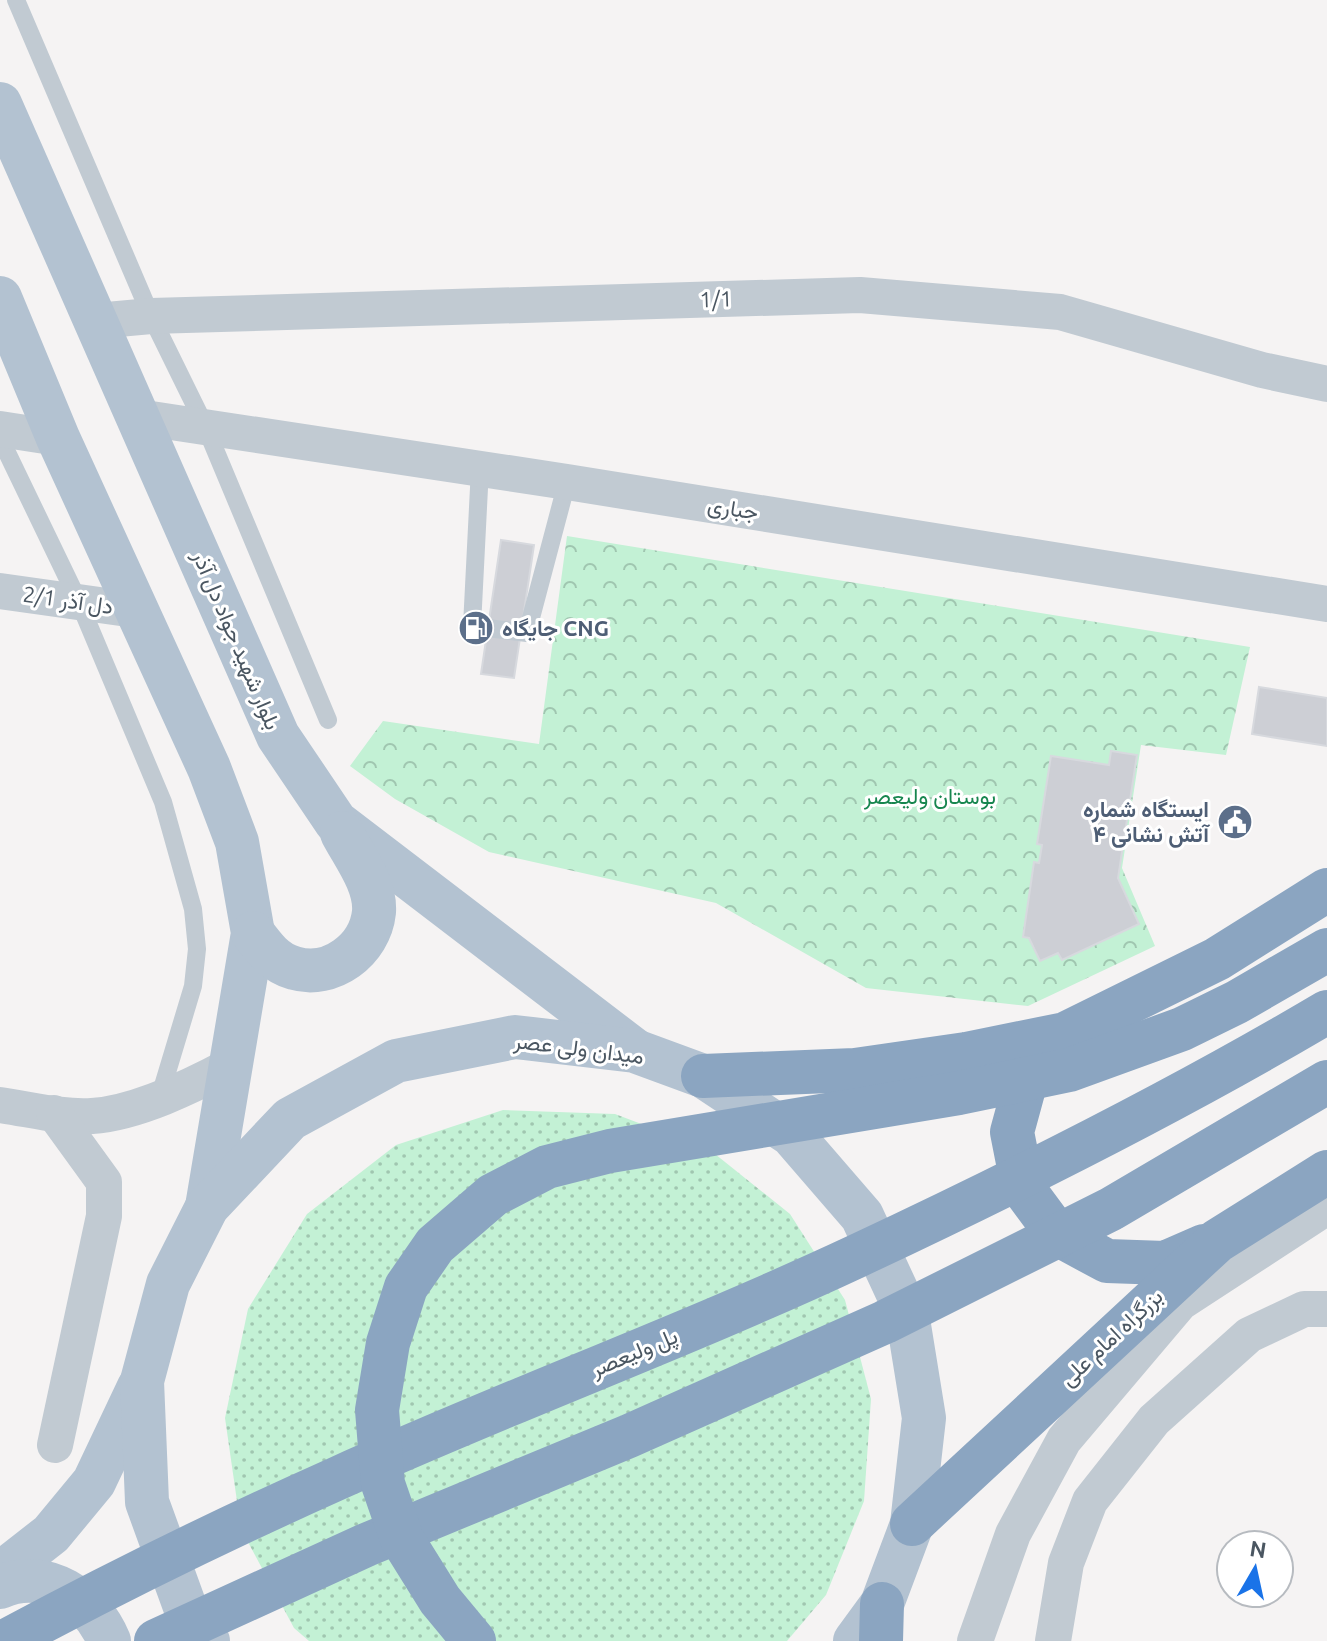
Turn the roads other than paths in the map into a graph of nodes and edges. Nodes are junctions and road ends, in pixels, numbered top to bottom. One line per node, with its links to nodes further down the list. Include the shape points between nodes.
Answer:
1 (16, 0): 4 (lane)
2 (0, 104): 5 (main road, بلوار شهید جواد دل آذر)
3 (0, 298): 11 (main road)
4 (151, 316): 5 (street, 1/1); 6 (street, 1/1, via 860,295 1060,312); 8 (lane)
5 (96, 321): 7 (main road, بلوار شهید جواد دل آذر)
6 (1327, 384)
7 (138, 417): 8 (street, جباری); 19 (main road, بلوار شهید جواد دل آذر, via 278,736)
8 (206, 428): 12 (street, جباری); 18 (lane)
9 (0, 429): 11 (street)
10 (0, 438): 15 (lane)
11 (58, 438): 17 (main road)
12 (480, 468): 13 (street, جباری); 13 (lane, via 472,626 527,633)
13 (567, 482): 16 (street, جباری)
14 (0, 591): 15 (street, دل آذر 2/1)
15 (79, 602): 17 (street, دل آذر 2/1); 29 (lane, via 163,802 193,909 193,986)
16 (1327, 604)
17 (135, 610): 21 (main road, via 209,768 237,842)
18 (328, 720)
19 (336, 822): 21 (main road, via 369,884 374,911 367,938 348,959 322,970 294,968 270,956); 25 (main road, بلوار شهید جواد دل آذر)
20 (1327, 890): 24 (highway, via 1217,959)
21 (253, 933): 26 (main road)
22 (1327, 950): 47 (highway, via 1182,1029 1069,1070 610,1151 547,1167 493,1195 435,1245 406,1287 388,1343 377,1410 383,1484 402,1539 440,1600)
23 (1327, 1012): 43 (highway, پل ولیعصر, via 1079,1149 854,1257 338,1478 127,1576)
24 (1065, 1034): 27 (highway, via 855,1070); 35 (highway, via 1027,1077 1012,1132 1023,1188 1048,1223 1057,1234 1107,1261 1165,1263)
25 (635, 1051): 27 (main road, میدان ولی عصر); 33 (main road, میدان ولی عصر, via 515,1037 396,1061 290,1119)
26 (231, 1065): 29 (street); 33 (main road)
27 (703, 1076): 39 (main road, میدان ولی عصر, via 792,1135 862,1216 907,1313 924,1418)
28 (1327, 1082): 45 (highway, via 1111,1209 885,1322)
29 (159, 1099): 31 (street, via 93,1116)
30 (0, 1105): 31 (street)
31 (54, 1113): 38 (street, via 104,1182 104,1216)
32 (1327, 1172): 35 (highway, بزرگراه امام علی)
33 (207, 1207): 37 (main road, میدان ولی عصر, via 164,1290)
34 (1327, 1207): 49 (street, via 1180,1303 1064,1440 1013,1534)
35 (1217, 1241): 39 (highway, بزرگراه امام علی)
36 (1327, 1309): 50 (street, via 1304,1309 1249,1335 1154,1420 1090,1501 1066,1563)
37 (142, 1381): 40 (main road, via 94,1482 51,1534); 46 (main road, میدان ولی عصر, via 147,1502 188,1615)
38 (55, 1445)
39 (912, 1524): 42 (main road, میدان ولی عصر)
40 (0, 1574)
41 (0, 1587): 44 (main road, via 35,1581 59,1587 81,1599)
42 (882, 1622): 48 (main road, میدان ولی عصر)
43 (6, 1641)
44 (109, 1641)
45 (156, 1641)
46 (208, 1641)
47 (474, 1641)
48 (855, 1641)
49 (975, 1641)
50 (1056, 1641)

